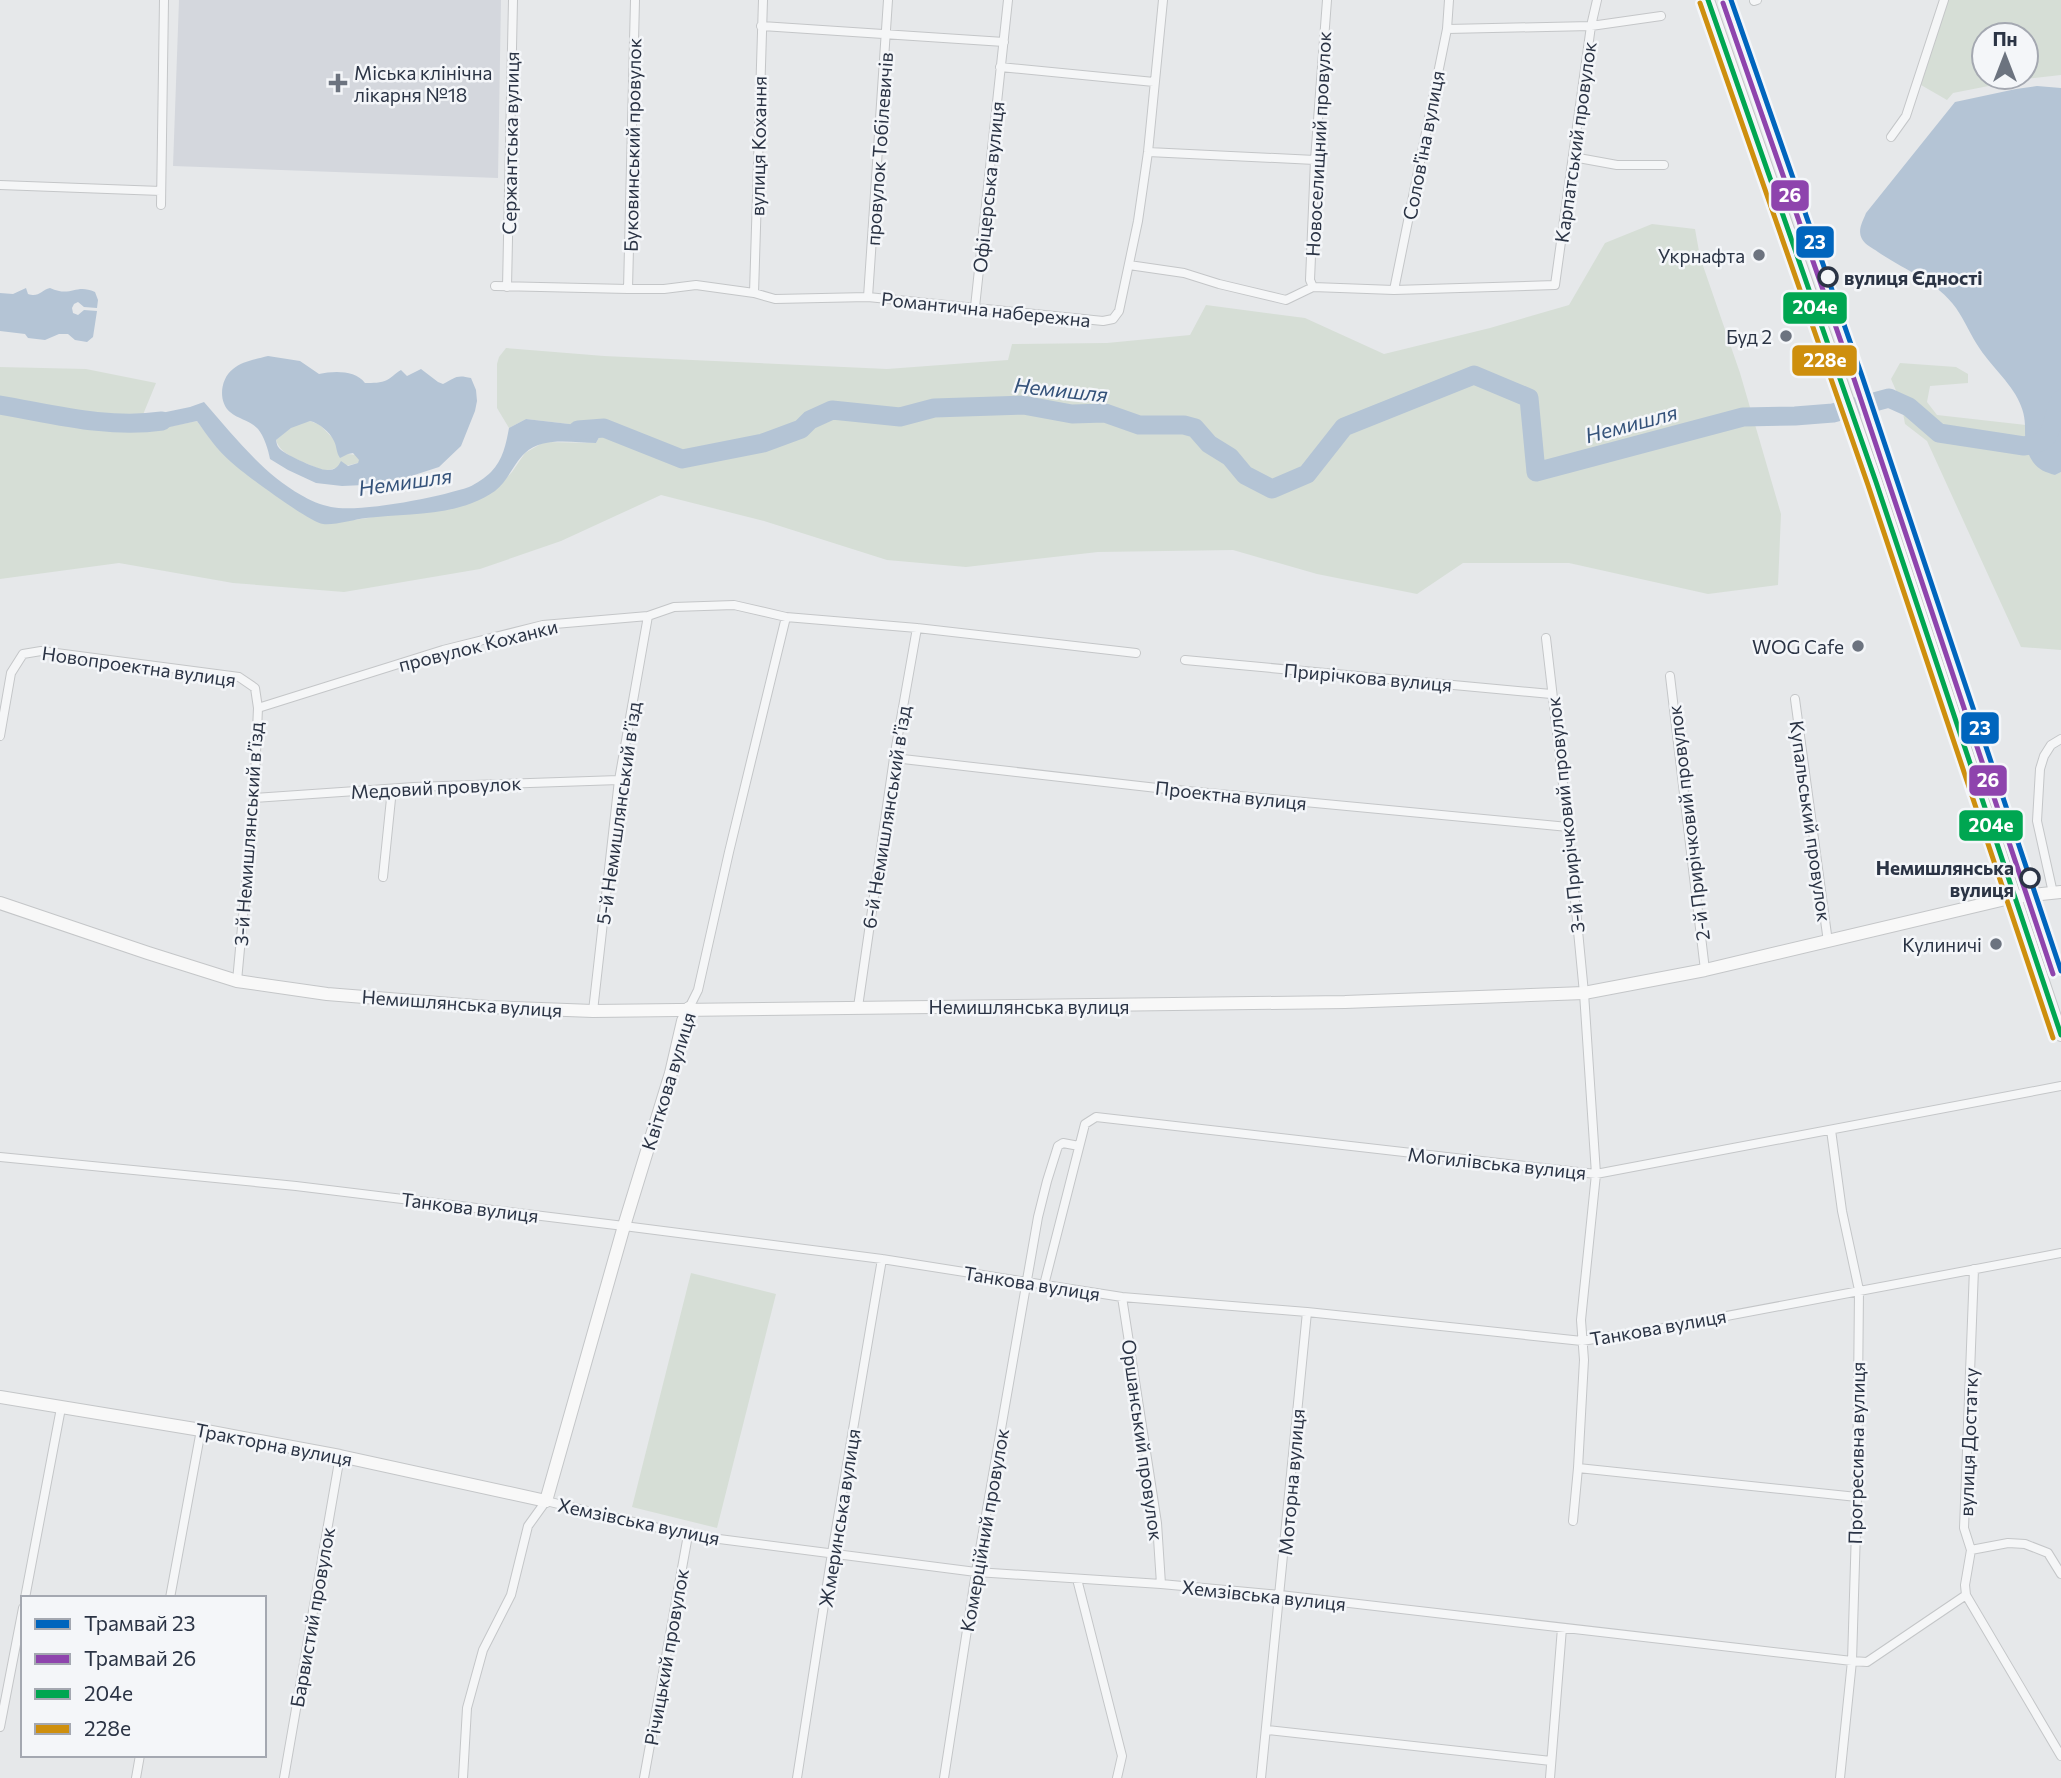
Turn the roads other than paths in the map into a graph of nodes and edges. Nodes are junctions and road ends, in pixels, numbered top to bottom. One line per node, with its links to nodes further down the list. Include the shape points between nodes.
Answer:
1 (164, 0): 27 (street)
2 (513, 0): 31 (street, Сержантська вулиця)
3 (635, 0): 33 (street, Буковинський провулок)
4 (763, 0): 14 (street, вулиця Кохання)
5 (888, 0): 17 (street, провулок Тобілевичів)
6 (1008, 0): 18 (street, Офіцерська вулиця)
7 (1163, 0): 20 (street)
8 (1327, 0): 24 (street, Новоселищний провулок)
9 (1449, 0): 16 (street, Солов'їна вулиця)
10 (1597, 0): 15 (street, Карпатський провулок)
11 (1708, 0): 58 (street)
12 (1944, 0): 21 (street, via 1906,116)
13 (1661, 16): 15 (street)
14 (761, 26): 17 (street); 35 (street, вулиця Кохання)
15 (1591, 26): 16 (street); 23 (street, Карпатський провулок)
16 (1447, 29): 34 (street, Солов'їна вулиця)
17 (886, 35): 18 (street); 36 (street, провулок Тобілевичів)
18 (1004, 42): 19 (street, Офіцерська вулиця)
19 (1000, 67): 20 (street); 37 (street, Офіцерська вулиця)
20 (1154, 82): 22 (street)
21 (1891, 137)
22 (1147, 152): 24 (street); 29 (street)
23 (1573, 157): 25 (street, via 1617,165); 34 (street, Карпатський провулок, via 1555,285)
24 (1315, 160): 32 (street, Новоселищний провулок)
25 (1664, 165)
26 (0, 185): 27 (street)
27 (161, 191): 28 (street)
28 (161, 205)
29 (1129, 265): 32 (street, via 1184,273 1286,300); 37 (street, Романтична набережна, via 1113,319)
30 (495, 286): 31 (street, Романтична набережна)
31 (507, 287): 33 (street, Романтична набережна)
32 (1313, 287): 34 (street)
33 (628, 289): 35 (street, Романтична набережна, via 696,285)
34 (1394, 290)
35 (754, 293): 36 (street, Романтична набережна, via 775,299)
36 (869, 297): 37 (street, Романтична набережна)
37 (975, 307)
38 (648, 616): 39 (street, провулок Коханки, via 674,607 734,605); 48 (street, провулок Коханки, via 543,625 443,650); 52 (street, 5-й Немишлянський в’їзд)
39 (786, 617): 40 (street); 65 (street, Квіткова вулиця, via 698,990)
40 (917, 628): 42 (street); 51 (street, 6-й Немишлянський в’їзд)
41 (1546, 638): 46 (street, 3-й Прирічковий провулок)
42 (1136, 653)
43 (1185, 660): 46 (street, Прирічкова вулиця)
44 (1670, 676): 61 (street, 2-й Прирічковий провулок)
45 (255, 688): 48 (street, 3-й Немишлянський в’їзд); 49 (street, Новопроектна вулиця, via 239,677 41,651 23,654 11,673)
46 (1551, 694): 55 (street, 3-й Прирічковий провулок)
47 (1795, 699): 60 (street, Купальський провулок)
48 (258, 708): 54 (street, 3-й Немишлянський в’їзд)
49 (0, 736)
50 (2061, 738): 57 (street, via 2051,745 2040,769 2037,821)
51 (894, 758): 55 (street, Проектна вулиця); 64 (street, 6-й Немишлянський в’їзд)
52 (619, 780): 53 (street, Медовий провулок); 66 (street, 5-й Немишлянський в’їзд)
53 (392, 789): 54 (street, Медовий провулок); 56 (street)
54 (254, 798): 62 (street, 3-й Немишлянський в’їзд)
55 (1568, 827): 63 (street, 3-й Прирічковий провулок)
56 (383, 877)
57 (2057, 893): 58 (street, Немишлянська вулиця)
58 (2014, 897): 60 (street, Немишлянська вулиця); 67 (street)
59 (0, 903): 62 (street, Немишлянська вулиця)
60 (1828, 942): 61 (street, Немишлянська вулиця)
61 (1705, 970): 63 (street, Немишлянська вулиця)
62 (237, 981): 66 (street, Немишлянська вулиця, via 340,995)
63 (1584, 993): 64 (street, Немишлянська вулиця, via 1345,1002); 72 (street, 3-й Прирічковий провулок)
64 (858, 1007): 65 (street, Немишлянська вулиця)
65 (689, 1008): 66 (street, Немишлянська вулиця); 73 (street, Квіткова вулиця)
66 (593, 1011)
67 (2061, 1035)
68 (2061, 1086): 69 (street, Могилівська вулиця)
69 (1831, 1130): 72 (street, Могилівська вулиця); 79 (street, Прогресивна вулиця)
70 (1079, 1146): 72 (street, Могилівська вулиця, via 1085,1124 1096,1117); 77 (street, Комерційний провулок, via 1058,1146); 78 (street)
71 (0, 1157): 73 (street, Танкова вулиця, via 296,1186)
72 (1596, 1174): 82 (street, 3-й Прирічковий провулок)
73 (624, 1226): 75 (street, Танкова вулиця); 89 (street, Квіткова вулиця)
74 (2061, 1253): 76 (street, Танкова вулиця)
75 (883, 1259): 77 (street, Танкова вулиця); 93 (street, Жмеринська вулиця)
76 (1974, 1269): 79 (street, Танкова вулиця); 92 (street, вулиця Достатку, via 1964,1528)
77 (1026, 1282): 78 (street, Танкова вулиця); 94 (street, Комерційний провулок)
78 (1044, 1285): 80 (street, Танкова вулиця)
79 (1858, 1290): 82 (street, Танкова вулиця); 88 (street, Прогресивна вулиця)
80 (1122, 1297): 81 (street, Танкова вулиця); 97 (street, Оршанський провулок, via 1157,1523)
81 (1307, 1312): 82 (street, Танкова вулиця); 98 (street, Моторна вулиця)
82 (1582, 1341): 87 (street, 3-й Прирічковий провулок)
83 (0, 1397): 84 (street, Тракторна вулиця)
84 (61, 1408): 85 (street, Тракторна вулиця); 100 (street)
85 (201, 1430): 86 (street, Тракторна вулиця); 101 (street)
86 (340, 1456): 89 (street, Тракторна вулиця); 111 (street, Барвистий провулок)
87 (1578, 1468): 88 (street); 90 (street, 3-й Прирічковий провулок)
88 (1857, 1497): 104 (street, Прогресивна вулиця)
89 (546, 1501): 91 (street, Хемзівська вулиця); 112 (street, via 528,1526 511,1595 483,1650 467,1708)
90 (1573, 1521)
91 (688, 1535): 93 (street, Хемзівська вулиця); 113 (street, Річицький провулок)
92 (1971, 1549): 95 (street, via 2025,1544 2048,1553); 99 (street, вулиця Достатку)
93 (832, 1553): 94 (street, Хемзівська вулиця); 114 (street, Жмеринська вулиця)
94 (976, 1572): 96 (street, Хемзівська вулиця); 115 (street, Комерційний провулок)
95 (2061, 1573)
96 (1077, 1579): 97 (street, Хемзівська вулиця); 116 (street, via 1122,1756)
97 (1161, 1584): 98 (street, Хемзівська вулиця)
98 (1280, 1595): 103 (street, Хемзівська вулиця); 106 (street, Моторна вулиця)
99 (1966, 1595): 104 (street, Хемзівська вулиця, via 1867,1662); 107 (street)
100 (25, 1596)
101 (170, 1596)
102 (21, 1618): 105 (street)
103 (1562, 1628): 104 (street, Хемзівська вулиця); 109 (street)
104 (1852, 1661): 119 (street, Прогресивна вулиця)
105 (0, 1727)
106 (1267, 1730): 109 (street); 117 (street, Моторна вулиця)
107 (2061, 1756)
108 (140, 1757): 110 (street)
109 (1551, 1761): 118 (street)
110 (136, 1778)
111 (284, 1778)
112 (463, 1778)
113 (644, 1778)
114 (797, 1778)
115 (944, 1778)
116 (1117, 1778)
117 (1261, 1778)
118 (1549, 1778)
119 (1840, 1778)

